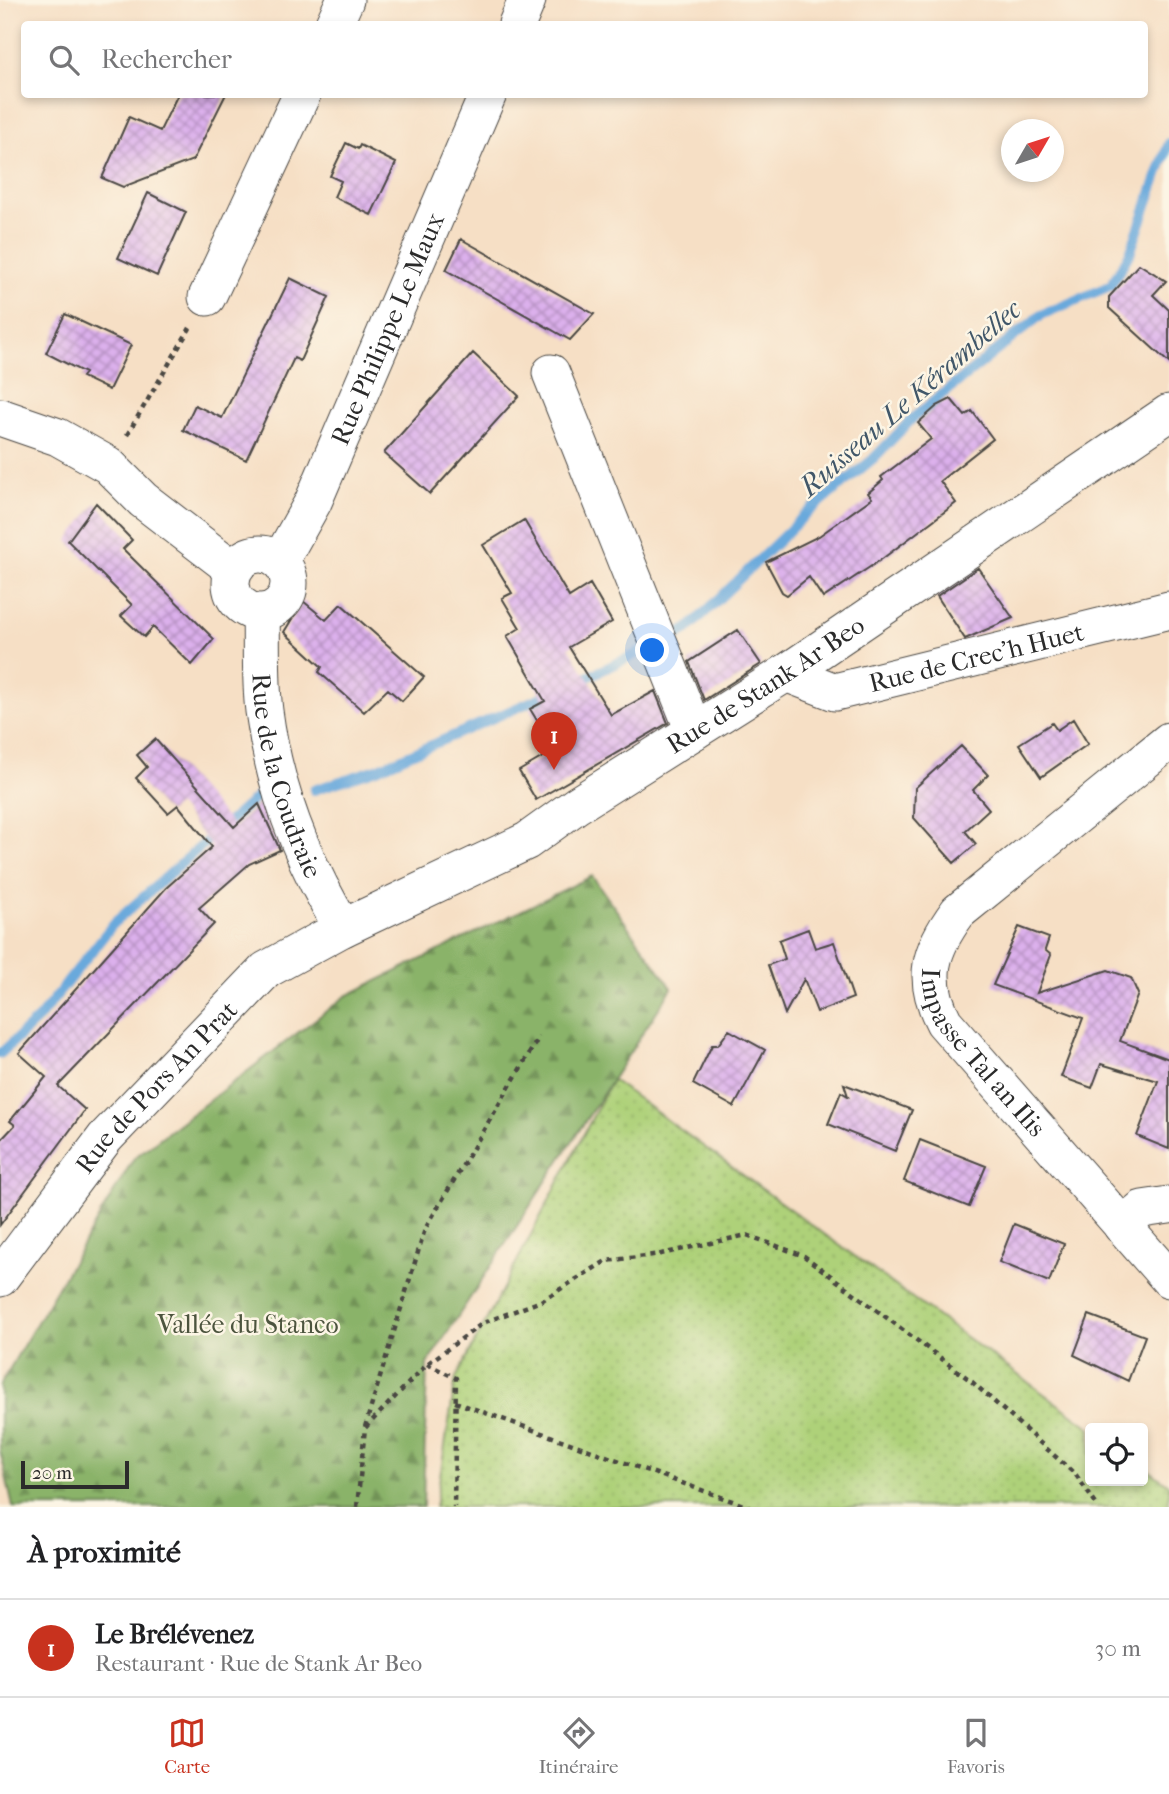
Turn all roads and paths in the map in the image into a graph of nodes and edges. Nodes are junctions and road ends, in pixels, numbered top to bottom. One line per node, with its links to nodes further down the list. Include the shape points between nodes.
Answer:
1 (345, 0): 3 (street)
2 (527, 0): 4 (street)
3 (335, 21)
4 (518, 21)
5 (300, 98): 7 (street)
6 (486, 98): 12 (street, Rue Philippe Le Maux, via 313,502)
7 (207, 297): 11 (path)
8 (551, 373): 17 (street)
9 (1169, 413): 16 (street, Rue de Stank Ar Beo)
10 (0, 417): 11 (street, via 58,437)
11 (108, 465): 13 (street, via 143,500)
12 (280, 561): 13 (street, via 264,553 246,556); 15 (street, via 289,576 288,593 277,608)
13 (233, 569): 15 (street, via 230,589 241,607)
14 (1169, 610): 16 (street, Rue de Crec'h Huet, via 835,692)
15 (261, 613): 19 (street, Rue de la Coudraie, via 264,710 287,813 323,895)
16 (786, 673): 17 (street, Rue de Stank Ar Beo)
17 (694, 731): 19 (street, Rue de Stank Ar Beo, via 527,841)
18 (1169, 741): 22 (street, Impasse Tal an Ilis, via 958,912 943,932 930,977 933,1001 944,1022)
19 (343, 928): 23 (street, Rue de Pors An Prat, via 265,970 105,1138)
20 (538, 1037): 27 (path, via 425,1229)
21 (1169, 1205): 22 (street, via 1142,1209)
22 (1122, 1226): 24 (street, Impasse Tal an Ilis)
23 (0, 1278)
24 (1169, 1279)
25 (427, 1364): 26 (path, via 456,1378); 27 (path); 31 (path, via 483,1323 541,1301 606,1261 747,1235 804,1256 970,1380 1076,1475)
26 (455, 1402): 29 (path); 30 (path)
27 (365, 1428): 28 (path)
28 (357, 1507)
29 (454, 1507)
30 (749, 1507)
31 (1098, 1507)

